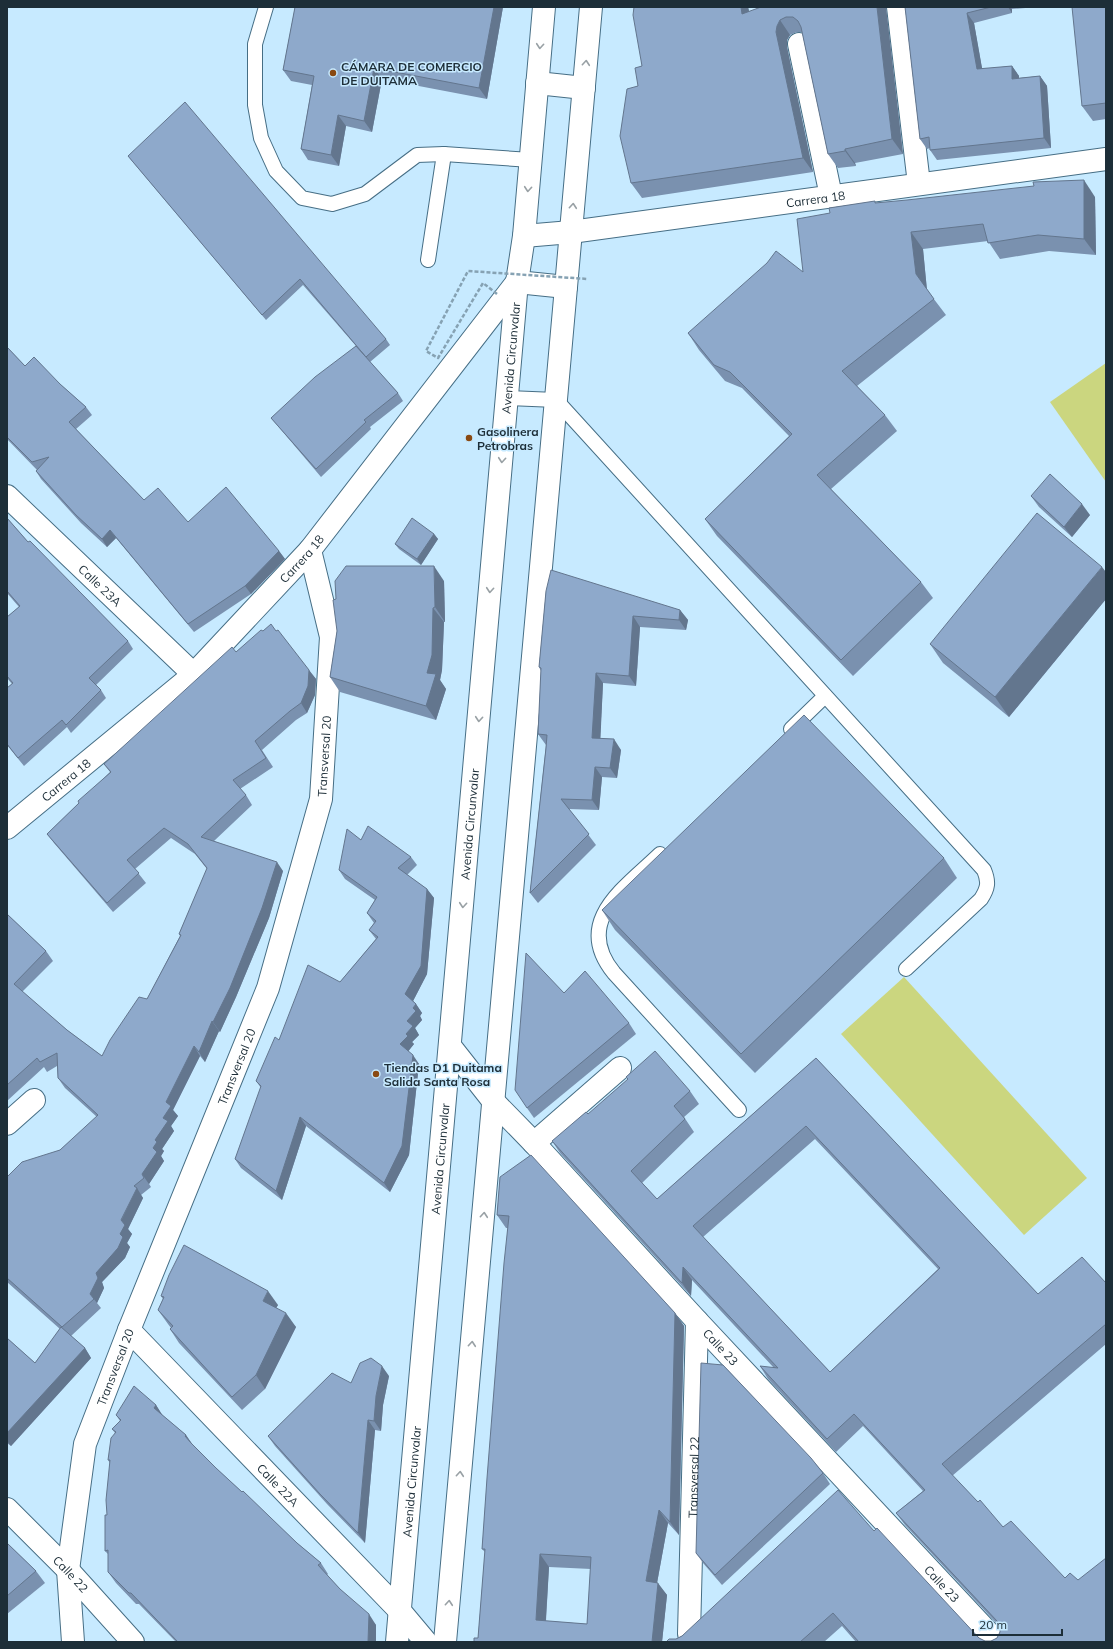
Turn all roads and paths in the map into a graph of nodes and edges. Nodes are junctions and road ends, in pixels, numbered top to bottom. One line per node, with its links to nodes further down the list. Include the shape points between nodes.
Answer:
1 (266, 7): 8 (lane, via 255,44 255,105 261,138 276,171 302,198 332,204 365,194 417,155)
2 (544, 7): 6 (main road, Avenida Circunvalar, one-way to 6)
3 (591, 7): 7 (main road, one-way to 3)
4 (898, 7): 11 (main road)
5 (799, 44): 12 (main road)
6 (537, 84): 7 (main road); 10 (main road, Avenida Circunvalar)
7 (584, 88): 13 (main road, one-way to 7)
8 (444, 154): 10 (lane); 15 (lane)
9 (1106, 159): 11 (main road, Carrera 18)
10 (531, 160): 14 (main road, Avenida Circunvalar, one-way to 14)
11 (919, 184): 12 (main road, Carrera 18)
12 (831, 196): 13 (main road, Carrera 18)
13 (571, 232): 14 (main road, Carrera 18); 18 (main road)
14 (524, 236): 17 (main road, Avenida Circunvalar)
15 (428, 260)
16 (588, 279): 19 (path, bridge, via 468,271 426,351 438,358 483,283)
17 (517, 282): 18 (main road); 20 (main road, Avenida Circunvalar); 23 (main road, Carrera 18)
18 (566, 287): 21 (main road)
19 (497, 294)
20 (507, 398): 21 (lane); 30 (main road, Avenida Circunvalar, one-way to 30)
21 (556, 400): 25 (lane); 33 (main road)
22 (7, 496): 24 (main road, Calle 23A, via 185,666)
23 (310, 550): 24 (main road, Carrera 18); 38 (main road, Transversal 20, via 331,637 321,799 268,988)
24 (192, 676): 27 (main road, Carrera 18)
25 (825, 696): 26 (lane); 29 (lane, via 984,870 987,877 987,890 981,899)
26 (780, 740)
27 (7, 828)
28 (671, 843): 34 (lane, via 610,902 603,912 599,924 600,951 614,973)
29 (906, 969)
30 (450, 1046): 33 (main road, Calle 23); 43 (main road, Avenida Circunvalar)
31 (620, 1068): 36 (main road)
32 (34, 1100): 35 (main road)
33 (494, 1102): 36 (main road, Calle 23); 50 (main road, one-way to 33)
34 (739, 1110)
35 (7, 1124)
36 (534, 1143): 37 (main road, Calle 23)
37 (697, 1321): 39 (main road, Calle 23); 45 (main road, Transversal 22)
38 (129, 1330): 42 (main road, Transversal 20, via 85,1444); 43 (main road, Calle 22A)
39 (849, 1483): 40 (main road); 51 (main road, Calle 23)
40 (832, 1499)
41 (7, 1509): 42 (main road, Calle 22)
42 (68, 1570): 46 (main road, Transversal 20); 47 (main road, Calle 22)
43 (400, 1611): 48 (main road, Avenida Circunvalar); 49 (main road, Calle 22A)
44 (712, 1612): 45 (main road)
45 (684, 1638)
46 (73, 1642)
47 (133, 1642)
48 (397, 1642)
49 (426, 1642)
50 (446, 1642)
51 (996, 1642)

